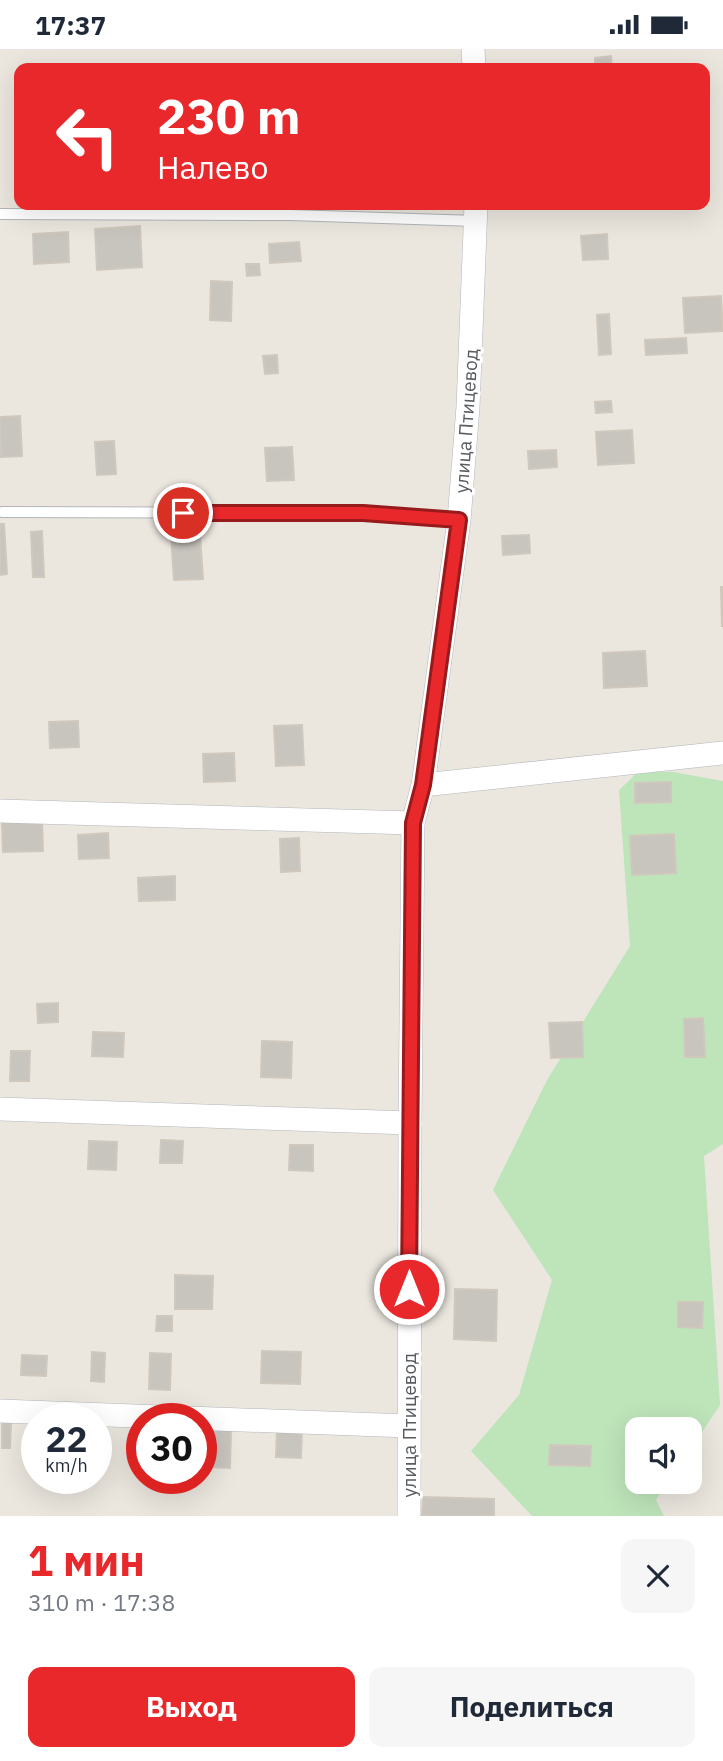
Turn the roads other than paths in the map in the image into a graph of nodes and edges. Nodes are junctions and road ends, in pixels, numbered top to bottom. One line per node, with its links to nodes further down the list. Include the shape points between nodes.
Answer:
1 (476, 213): 2 (lane); 4 (street, улица Птицевод)
2 (0, 214)
3 (2, 512): 4 (lane, via 363,513)
4 (459, 520): 6 (street, улица Птицевод)
5 (723, 753): 6 (street)
6 (423, 785): 8 (street, улица Птицевод)
7 (0, 811): 8 (street)
8 (413, 823): 10 (street, улица Птицевод)
9 (0, 1109): 10 (street)
10 (410, 1123): 12 (street, улица Птицевод)
11 (0, 1412): 12 (street)
12 (408, 1426): 13 (street, улица Птицевод)
13 (409, 1516)

